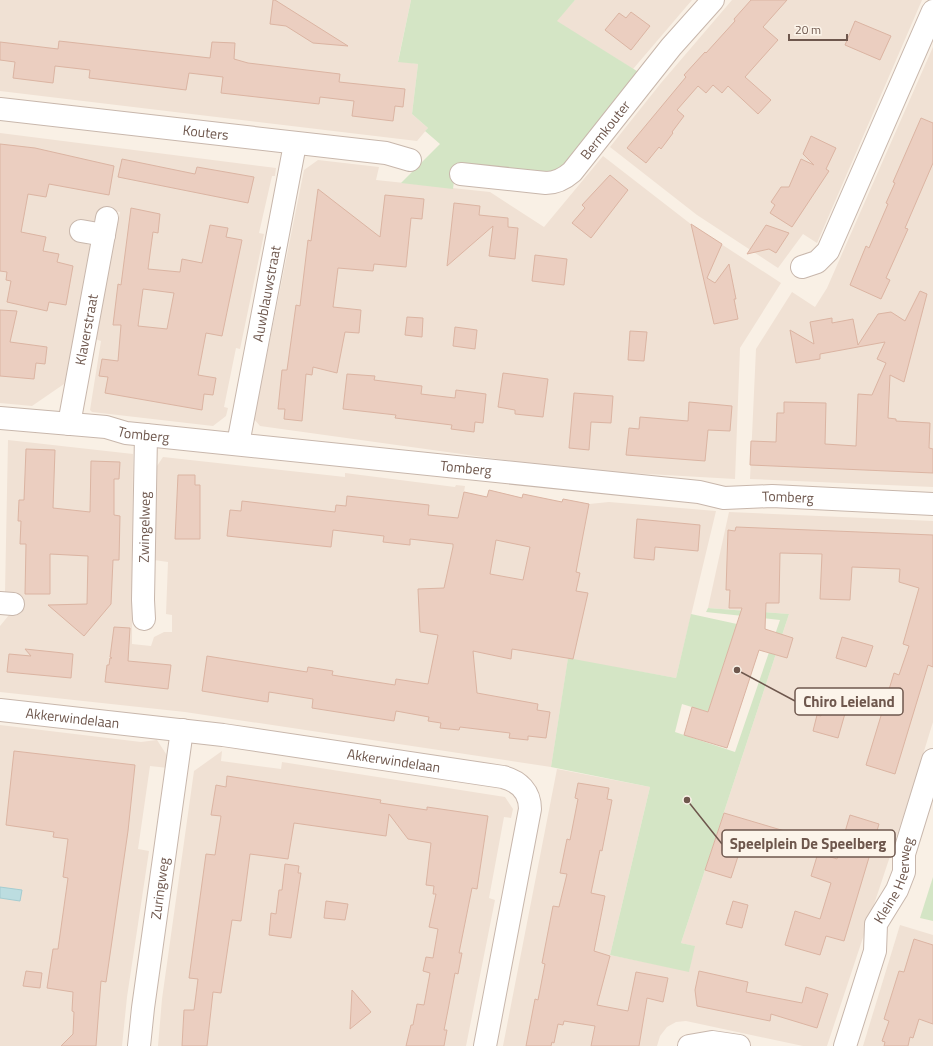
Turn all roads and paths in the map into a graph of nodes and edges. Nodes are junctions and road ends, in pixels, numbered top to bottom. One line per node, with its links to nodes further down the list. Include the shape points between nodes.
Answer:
1 (713, 0): 6 (street, Bermkouter, via 671,47 566,177 546,183)
2 (933, 11): 8 (street, via 828,251 817,262)
3 (0, 109): 4 (street, Kouters)
4 (294, 144): 5 (street, Kouters, via 392,154); 12 (street, Auwblauwstraat)
5 (410, 160)
6 (461, 174)
7 (81, 231): 10 (street, Klaverstraat, via 106,227)
8 (802, 267)
9 (0, 418): 10 (street, Tomberg)
10 (69, 424): 11 (street, Tomberg, via 106,427)
11 (146, 435): 12 (street, Tomberg); 14 (street, Zwingelweg)
12 (238, 444): 13 (street, Tomberg, via 699,492 724,498 772,496)
13 (933, 504)
14 (144, 620)
15 (0, 710): 16 (street, Akkerwindelaan)
16 (182, 730): 18 (street, Zuringweg, via 143,1008); 19 (street, Akkerwindelaan, via 503,777 521,786 530,803 529,816)
17 (933, 760): 22 (street, Kleine Heerweg, via 904,854 904,872 897,890 876,924 875,951)
18 (140, 1046)
19 (485, 1046)
20 (689, 1046): 21 (street, via 712,1042)
21 (739, 1046)
22 (845, 1046)

